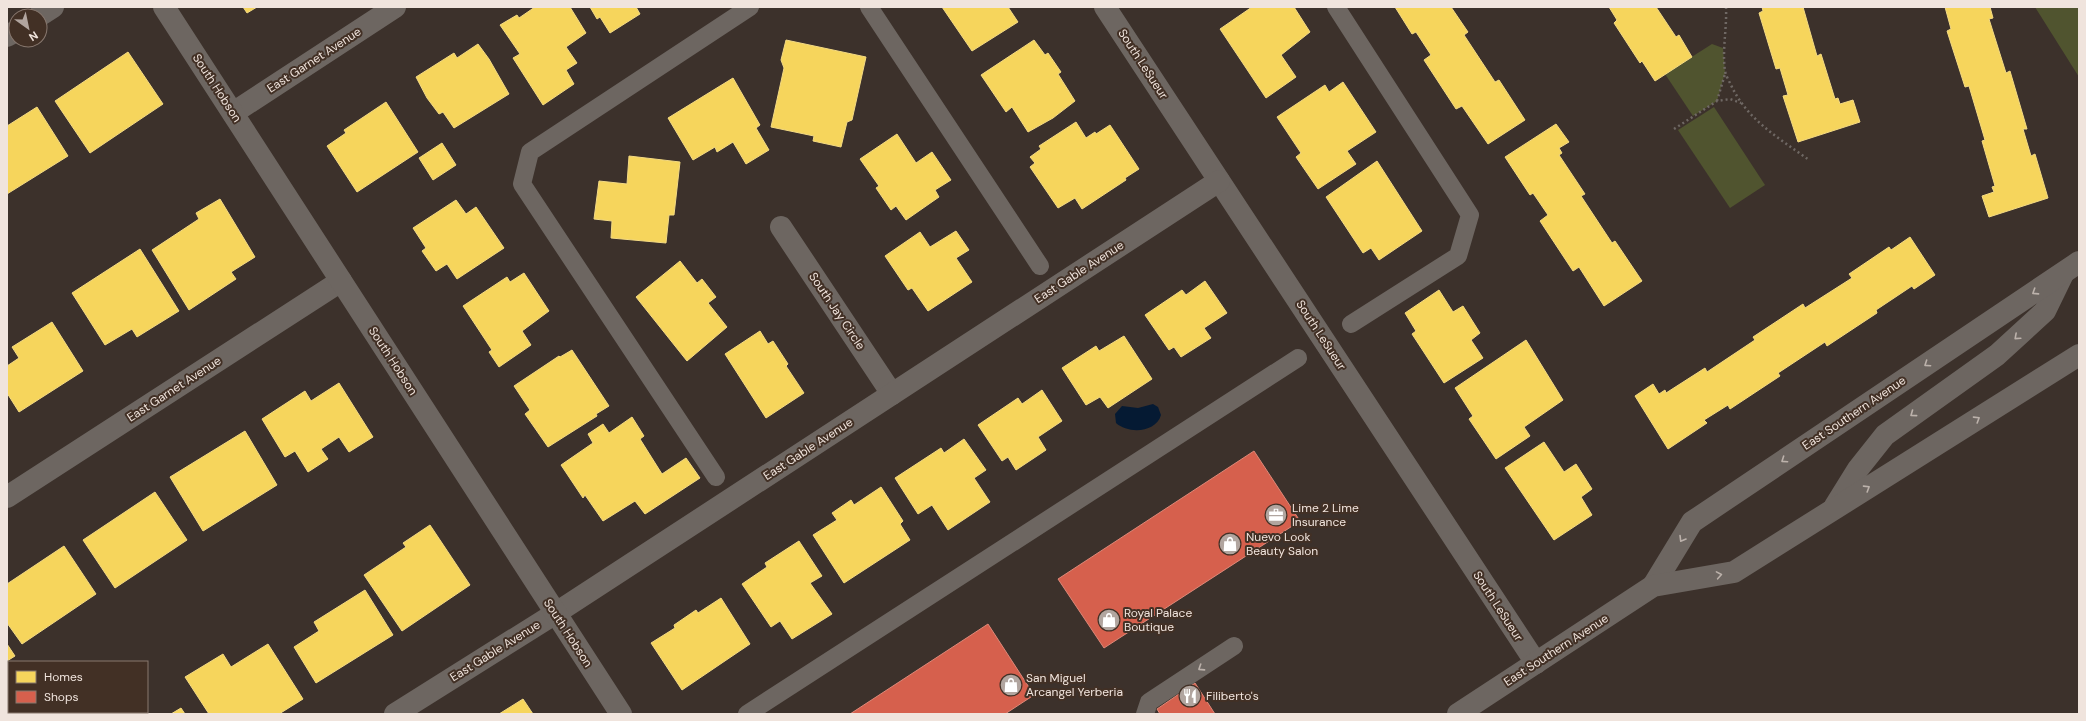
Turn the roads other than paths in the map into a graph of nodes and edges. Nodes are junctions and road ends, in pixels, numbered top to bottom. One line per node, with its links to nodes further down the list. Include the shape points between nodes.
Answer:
1 (164, 7): 7 (street, South Hobson)
2 (395, 7): 7 (street, East Garnet Avenue)
3 (750, 7): 17 (lane, via 530,152 522,184)
4 (869, 7): 10 (lane)
5 (1105, 7): 8 (street, South LeSueur)
6 (1336, 7): 13 (lane, via 1470,215 1458,256)
7 (233, 113): 12 (street, South Hobson)
8 (1219, 181): 16 (street, East Gable Avenue); 23 (street, South LeSueur)
9 (781, 227): 16 (street, South Jay Circle)
10 (1040, 266)
11 (2072, 267): 19 (street, one-way to 19, via 2045,311 1997,355 1885,435 1858,469); 20 (street, East Southern Avenue, one-way to 20, via 1692,522)
12 (341, 281): 18 (street, East Garnet Avenue); 21 (street, South Hobson)
13 (1352, 324)
14 (2079, 355): 19 (street, East Southern Avenue, one-way to 14)
15 (1298, 358): 26 (lane)
16 (892, 394): 21 (street, East Gable Avenue)
17 (716, 477)
18 (7, 497)
19 (1832, 510): 20 (street, East Southern Avenue, one-way to 19, via 1734,572)
20 (1653, 586): 23 (street, East Southern Avenue)
21 (556, 613): 24 (street, East Gable Avenue); 25 (street, South Hobson)
22 (1234, 646): 27 (lane, one-way to 27, via 1149,702)
23 (1536, 663): 28 (street, East Southern Avenue)
24 (395, 714)
25 (621, 714)
26 (747, 714)
27 (1145, 714)
28 (1458, 714)

